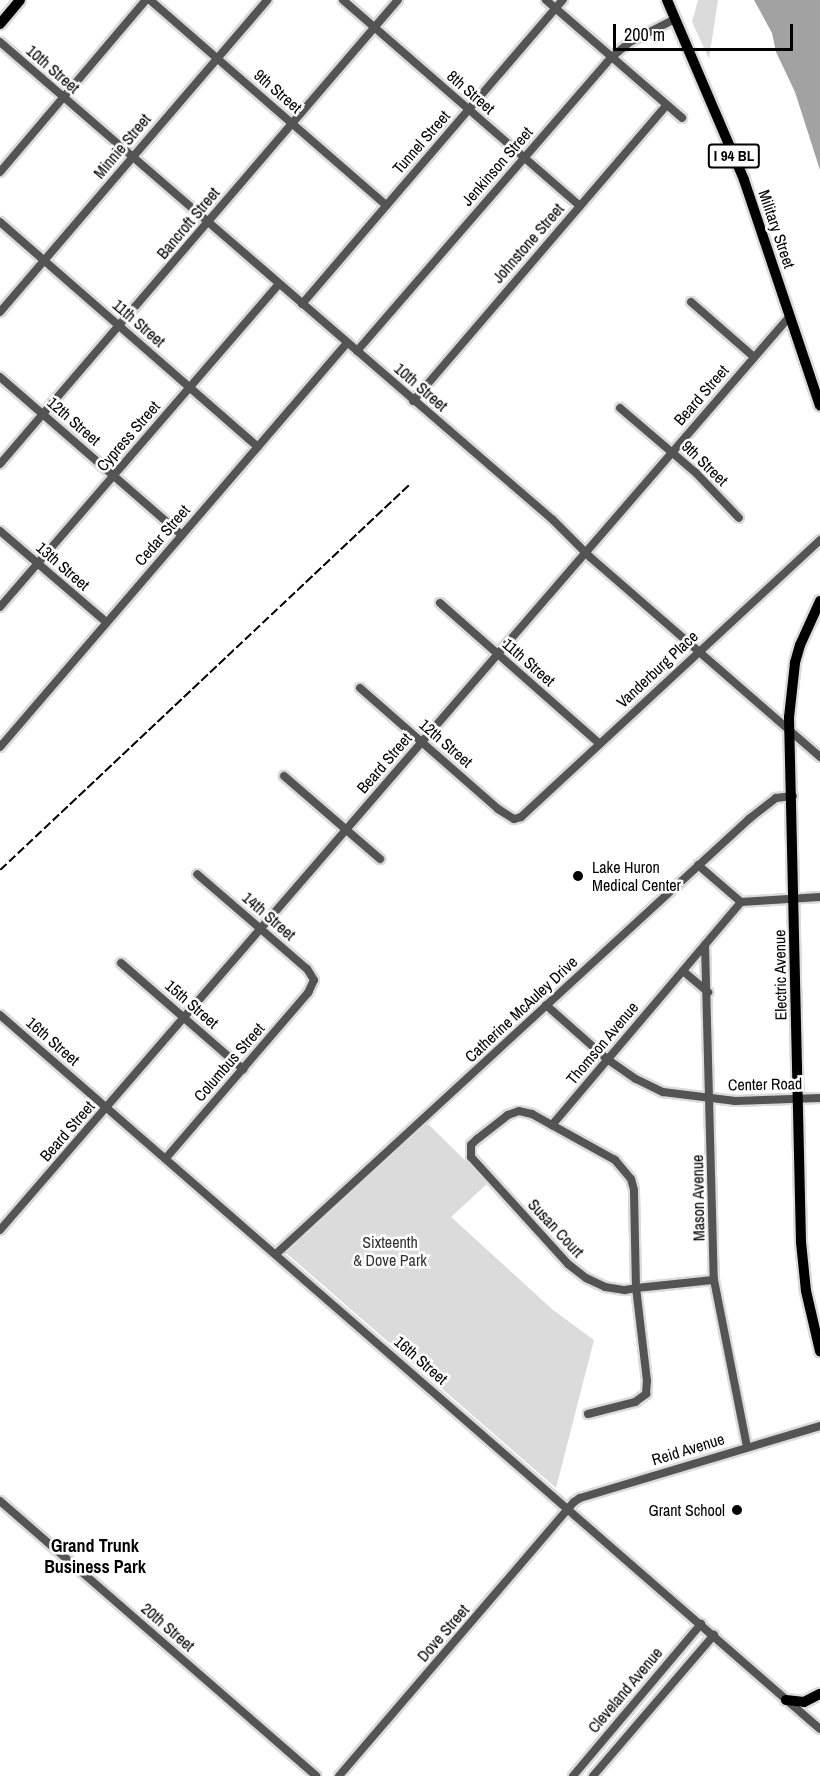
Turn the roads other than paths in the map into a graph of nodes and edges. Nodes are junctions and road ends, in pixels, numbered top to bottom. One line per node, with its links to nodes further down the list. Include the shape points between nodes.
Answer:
1 (20, 0): 11 (main road)
2 (148, 0): 15 (street, 9th Street); 16 (street)
3 (267, 0): 15 (street, Minnie Street)
4 (343, 0): 12 (street, 8th Street)
5 (398, 0): 12 (street, Bancroft Street)
6 (546, 0): 9 (street)
7 (563, 0): 9 (street, Tunnel Street)
8 (667, 0): 10 (main road, Military Street / I 94 BL)
9 (556, 8): 14 (street); 18 (street, Tunnel Street)
10 (675, 19): 14 (street, Jenkinson Street, via 630,42); 33 (main road, Military Street / I 94 BL, via 744,180)
11 (0, 24)
12 (374, 28): 18 (street, 8th Street); 20 (street, Bancroft Street)
13 (0, 42): 16 (street, 10th Street)
14 (612, 57): 17 (street); 22 (street, Jenkinson Street)
15 (217, 58): 20 (street, 9th Street); 21 (street, Minnie Street)
16 (63, 98): 21 (street, 10th Street); 23 (street)
17 (667, 105): 19 (street); 25 (street, Johnstone Street)
18 (469, 110): 22 (street, 8th Street); 24 (street, Tunnel Street)
19 (682, 118)
20 (293, 123): 24 (street, 9th Street); 27 (street, Bancroft Street)
21 (132, 158): 27 (street, 10th Street); 28 (street, Minnie Street)
22 (524, 158): 25 (street, 8th Street); 36 (street, Jenkinson Street)
23 (0, 172)
24 (386, 205): 31 (street, Tunnel Street)
25 (580, 206): 40 (street, Johnstone Street)
26 (0, 222): 28 (street, 11th Street)
27 (207, 223): 29 (street, 10th Street); 34 (street, Bancroft Street)
28 (44, 261): 32 (street, Minnie Street); 34 (street, 11th Street)
29 (279, 284): 31 (street, 10th Street); 39 (street, Cypress Street)
30 (691, 302): 37 (street)
31 (302, 304): 35 (street, 10th Street)
32 (0, 312)
33 (790, 316): 37 (street, Beard Street); 41 (main road, Military Street / I 94 BL)
34 (119, 326): 39 (street, 11th Street); 43 (street, Bancroft Street)
35 (347, 343): 36 (street, 10th Street); 44 (street, Cedar Street)
36 (357, 351): 40 (street, 10th Street)
37 (753, 356): 45 (street, Beard Street)
38 (0, 377): 43 (street, 12th Street)
39 (190, 387): 44 (street, 11th Street); 47 (street, Cypress Street)
40 (413, 401): 52 (street, 10th Street)
41 (820, 406)
42 (620, 408): 45 (street, 9th Street)
43 (43, 414): 46 (street, Bancroft Street); 47 (street, 12th Street)
44 (258, 447): 50 (street, Cedar Street)
45 (671, 451): 48 (street, 9th Street); 52 (street, Beard Street)
46 (0, 464)
47 (114, 476): 50 (street, 12th Street); 53 (street, Cypress Street)
48 (739, 518)
49 (0, 531): 53 (street, 13th Street)
50 (182, 535): 57 (street, Cedar Street)
51 (820, 540): 58 (street, Vanderburg Place)
52 (585, 551): 58 (street, 10th Street); 59 (street, Beard Street)
53 (37, 564): 56 (street, Cypress Street); 57 (street, 13th Street)
54 (820, 601): 61 (main road, Electric Avenue, via 795,663)
55 (440, 603): 59 (street, 11th Street)
56 (0, 607)
57 (106, 622): 64 (street, Cedar Street)
58 (698, 651): 61 (street, 10th Street); 63 (street, Vanderburg Place)
59 (498, 654): 62 (street, Beard Street); 63 (street, 11th Street)
60 (360, 688): 62 (street, 12th Street)
61 (789, 729): 65 (street, 10th Street); 67 (main road, Electric Avenue)
62 (422, 742): 68 (street, 12th Street); 69 (street, Beard Street)
63 (599, 742): 68 (street, Vanderburg Place, via 528,811)
64 (0, 747)
65 (820, 757)
66 (284, 776): 69 (street)
67 (793, 796): 71 (street, Catherine McAuley Drive, via 768,804); 74 (main road, Electric Avenue)
68 (514, 819)
69 (346, 830): 70 (street); 76 (street, Beard Street)
70 (380, 860)
71 (698, 866): 75 (street); 82 (street, Catherine McAuley Drive)
72 (197, 874): 76 (street, 14th Street)
73 (820, 897): 74 (street)
74 (793, 898): 75 (street); 88 (main road, Electric Avenue)
75 (741, 902): 77 (street, Thomson Avenue)
76 (260, 929): 80 (street, 14th Street, via 313,976); 84 (street, Beard Street)
77 (705, 945): 79 (street, Thomson Avenue); 81 (street, Mason Avenue)
78 (121, 963): 84 (street, 15th Street)
79 (683, 971): 81 (street); 85 (street, Thomson Avenue)
80 (314, 985): 86 (street, Columbus Street)
81 (708, 992): 87 (street, Mason Avenue)
82 (546, 1005): 85 (street); 94 (street, Catherine McAuley Drive)
83 (0, 1015): 90 (street, 16th Street)
84 (185, 1017): 86 (street, 15th Street); 90 (street, Beard Street)
85 (607, 1059): 87 (street, via 663,1092); 91 (street, Thomson Avenue)
86 (243, 1069): 92 (street, Columbus Street)
87 (711, 1098): 88 (street, Center Road); 95 (street, Mason Avenue)
88 (798, 1098): 89 (street, Center Road); 97 (main road, Electric Avenue, via 803,1273)
89 (820, 1098)
90 (108, 1107): 92 (street, 16th Street); 93 (street, Beard Street)
91 (552, 1125): 96 (street, via 615,1160 628,1173 634,1190); 96 (street, Susan Court, via 532,1114 515,1112 477,1139 469,1152 577,1272 605,1287)
92 (166, 1158): 94 (street, 16th Street)
93 (0, 1230)
94 (276, 1254): 102 (street, 16th Street)
95 (714, 1280): 96 (street, Susan Court); 100 (street, Mason Avenue)
96 (636, 1288): 98 (street, via 646,1394 635,1402)
97 (820, 1351)
98 (588, 1414)
99 (820, 1426): 100 (street, Reid Avenue)
100 (747, 1447): 102 (street, Reid Avenue, via 580,1498)
101 (0, 1501): 108 (street, 20th Street)
102 (569, 1509): 103 (street, 16th Street); 109 (street, Dove Street)
103 (701, 1624): 104 (street, 16th Street); 110 (street, Cleveland Avenue)
104 (714, 1635): 106 (street, 16th Street); 111 (street, Cleveland Avenue)
105 (820, 1694): 106 (main road, via 804,1702)
106 (786, 1701): 107 (street, 16th Street)
107 (820, 1729)
108 (316, 1776)
109 (339, 1776)
110 (573, 1776)
111 (593, 1776)

